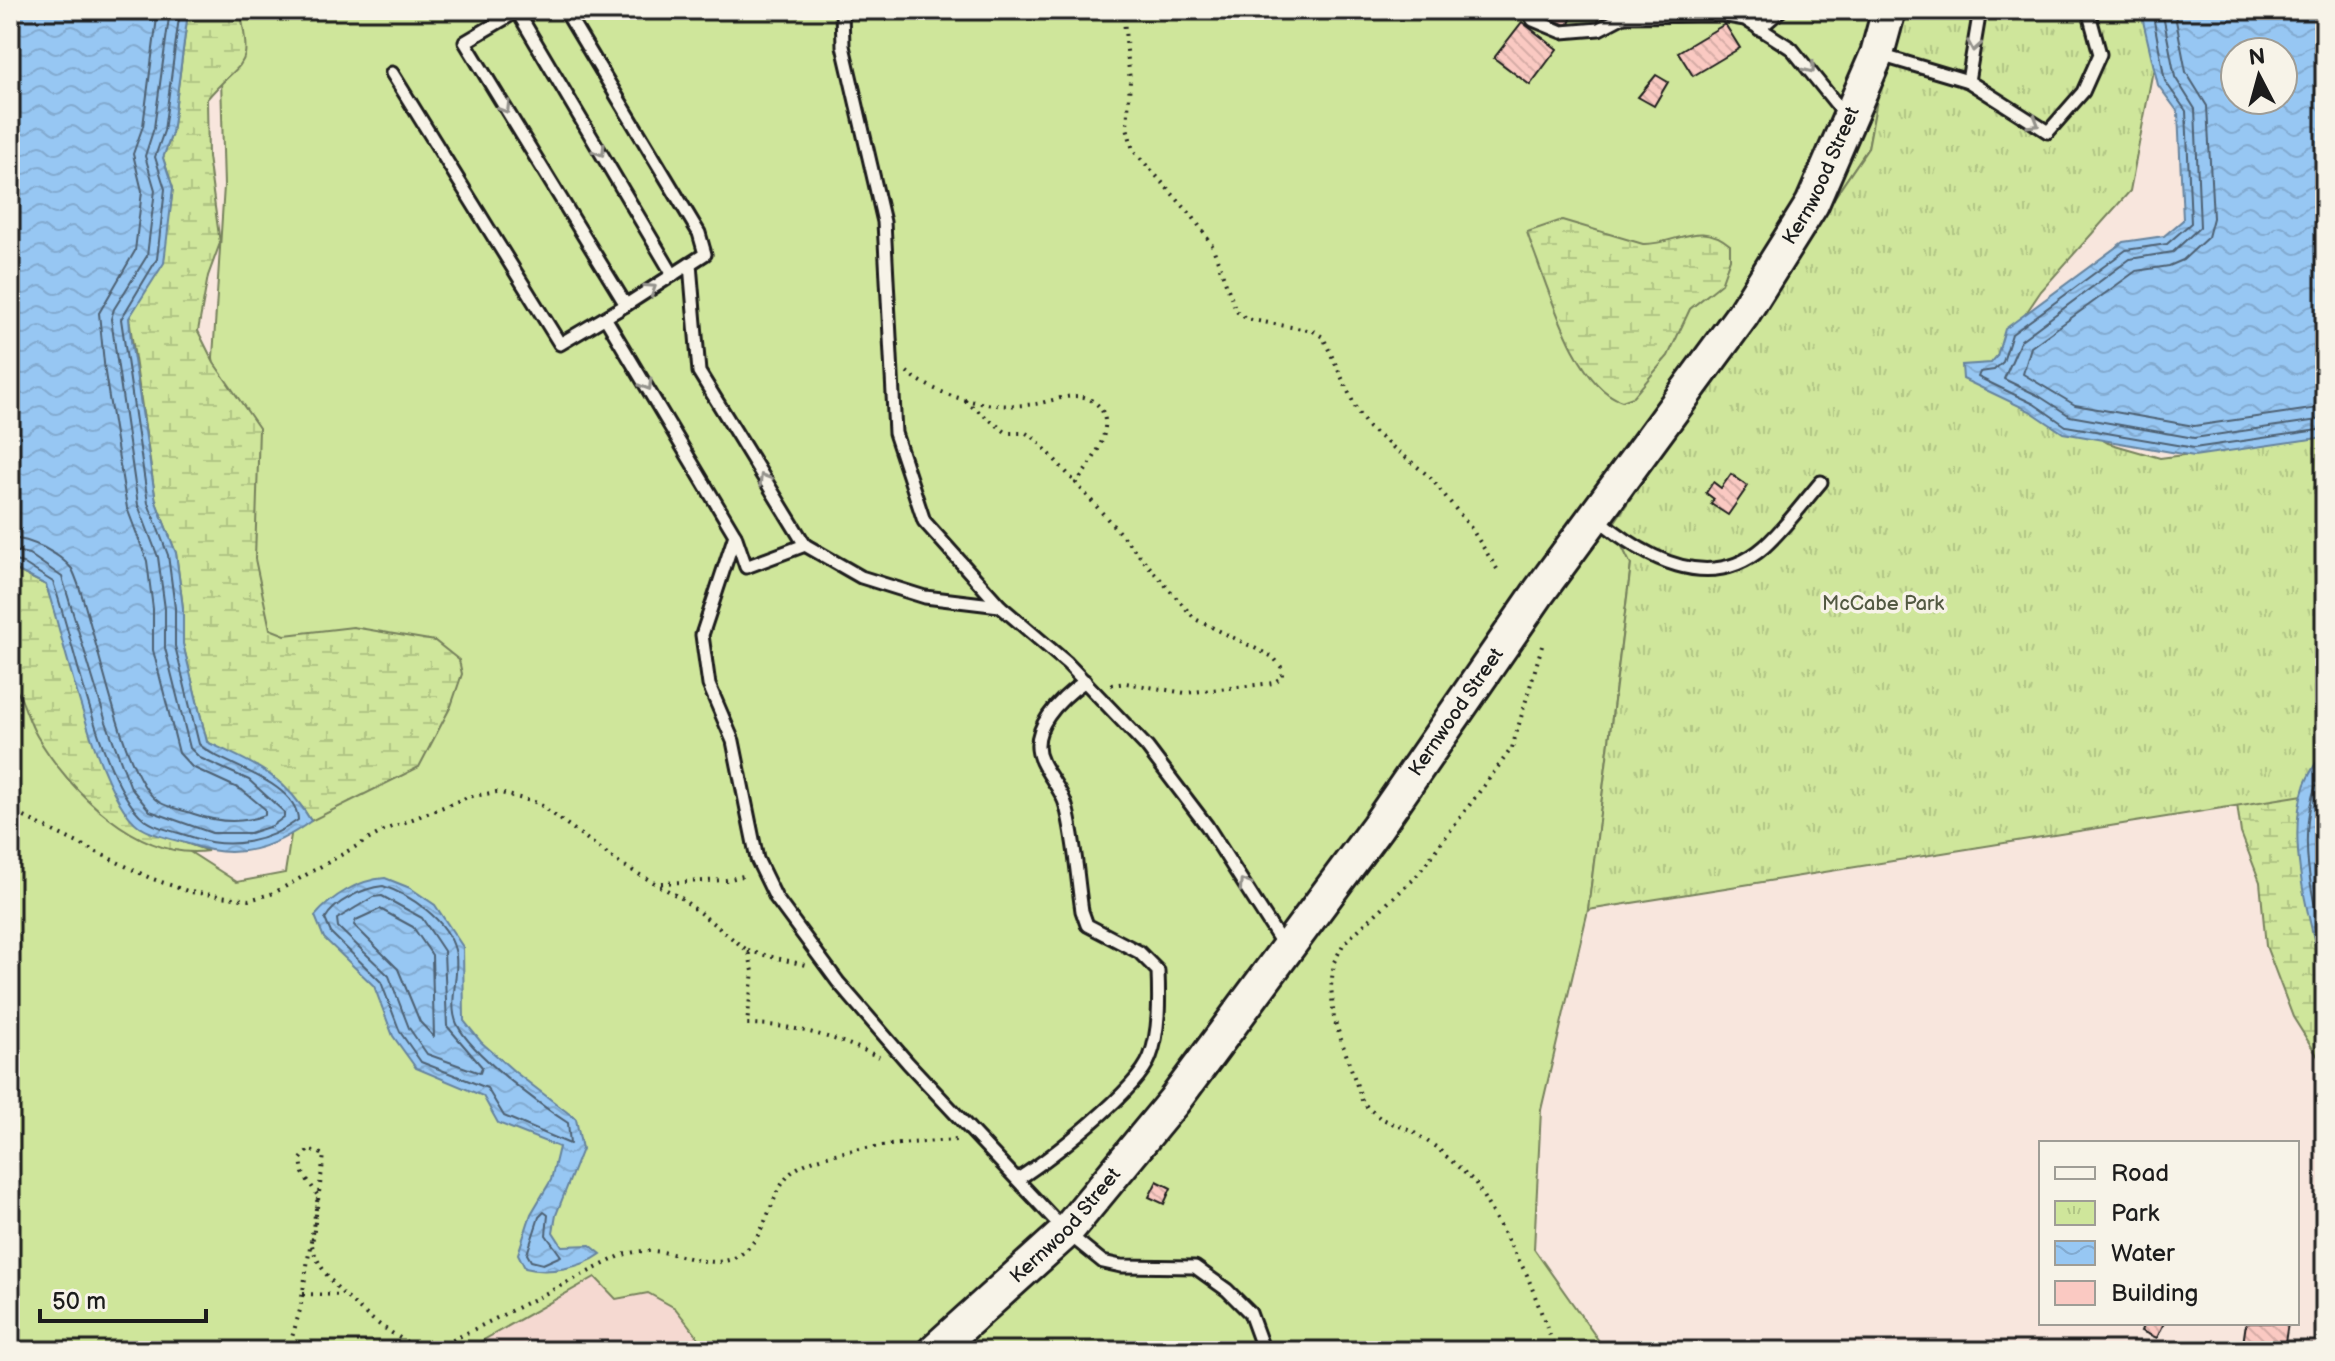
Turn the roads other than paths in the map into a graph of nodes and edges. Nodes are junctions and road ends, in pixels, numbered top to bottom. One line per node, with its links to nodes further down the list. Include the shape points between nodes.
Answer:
1 (565, 10): 14 (lane, via 699,233 705,254)
2 (842, 10): 22 (lane, via 843,46 884,222 895,433 924,521)
3 (1527, 10): 9 (lane, via 1533,20 1562,32 1599,29 1624,16 1643,15 1721,15 1745,19)
4 (1781, 10): 9 (lane)
5 (1889, 10): 10 (main road, Kernwood Street)
6 (1980, 10): 12 (lane, one-way to 12)
7 (2088, 10): 12 (lane, one-way to 7, via 2048,132 2083,92 2100,54)
8 (518, 11): 15 (lane, one-way to 15); 16 (lane, one-way to 16, via 465,42)
9 (1759, 29): 13 (lane, one-way to 13, via 1792,49)
10 (1877, 54): 12 (lane); 13 (main road, Kernwood Street)
11 (392, 73): 17 (lane, via 560,344)
12 (1968, 81)
13 (1849, 120): 19 (main road, Kernwood Street, via 1812,204 1743,314)
14 (690, 264): 15 (lane); 21 (lane, one-way to 14, via 699,372)
15 (673, 275): 16 (lane, one-way to 15)
16 (626, 305): 17 (lane)
17 (606, 319): 20 (lane, one-way to 20)
18 (1821, 482): 19 (lane, via 1764,548 1727,569 1697,572 1654,557)
19 (1595, 517): 24 (main road, Kernwood Street)
20 (735, 535): 21 (lane, via 746,567); 25 (lane, via 702,635 709,685 733,741 757,859 776,898 831,971 919,1075)
21 (805, 545): 22 (lane, via 861,577 925,597)
22 (1000, 606): 23 (lane)
23 (1085, 681): 24 (lane, one-way to 23, via 1207,826 1147,747); 25 (lane, via 1042,725 1040,760 1066,804 1087,925 1139,952 1158,971 1153,1043 1140,1072 1084,1130)
24 (1287, 950): 26 (main road, Kernwood Street, via 1174,1101)
25 (1018, 1179): 26 (lane)
26 (1066, 1232): 27 (lane, via 1103,1262 1195,1267 1250,1313); 28 (main road, Kernwood Street)
27 (1262, 1346)
28 (934, 1351)

